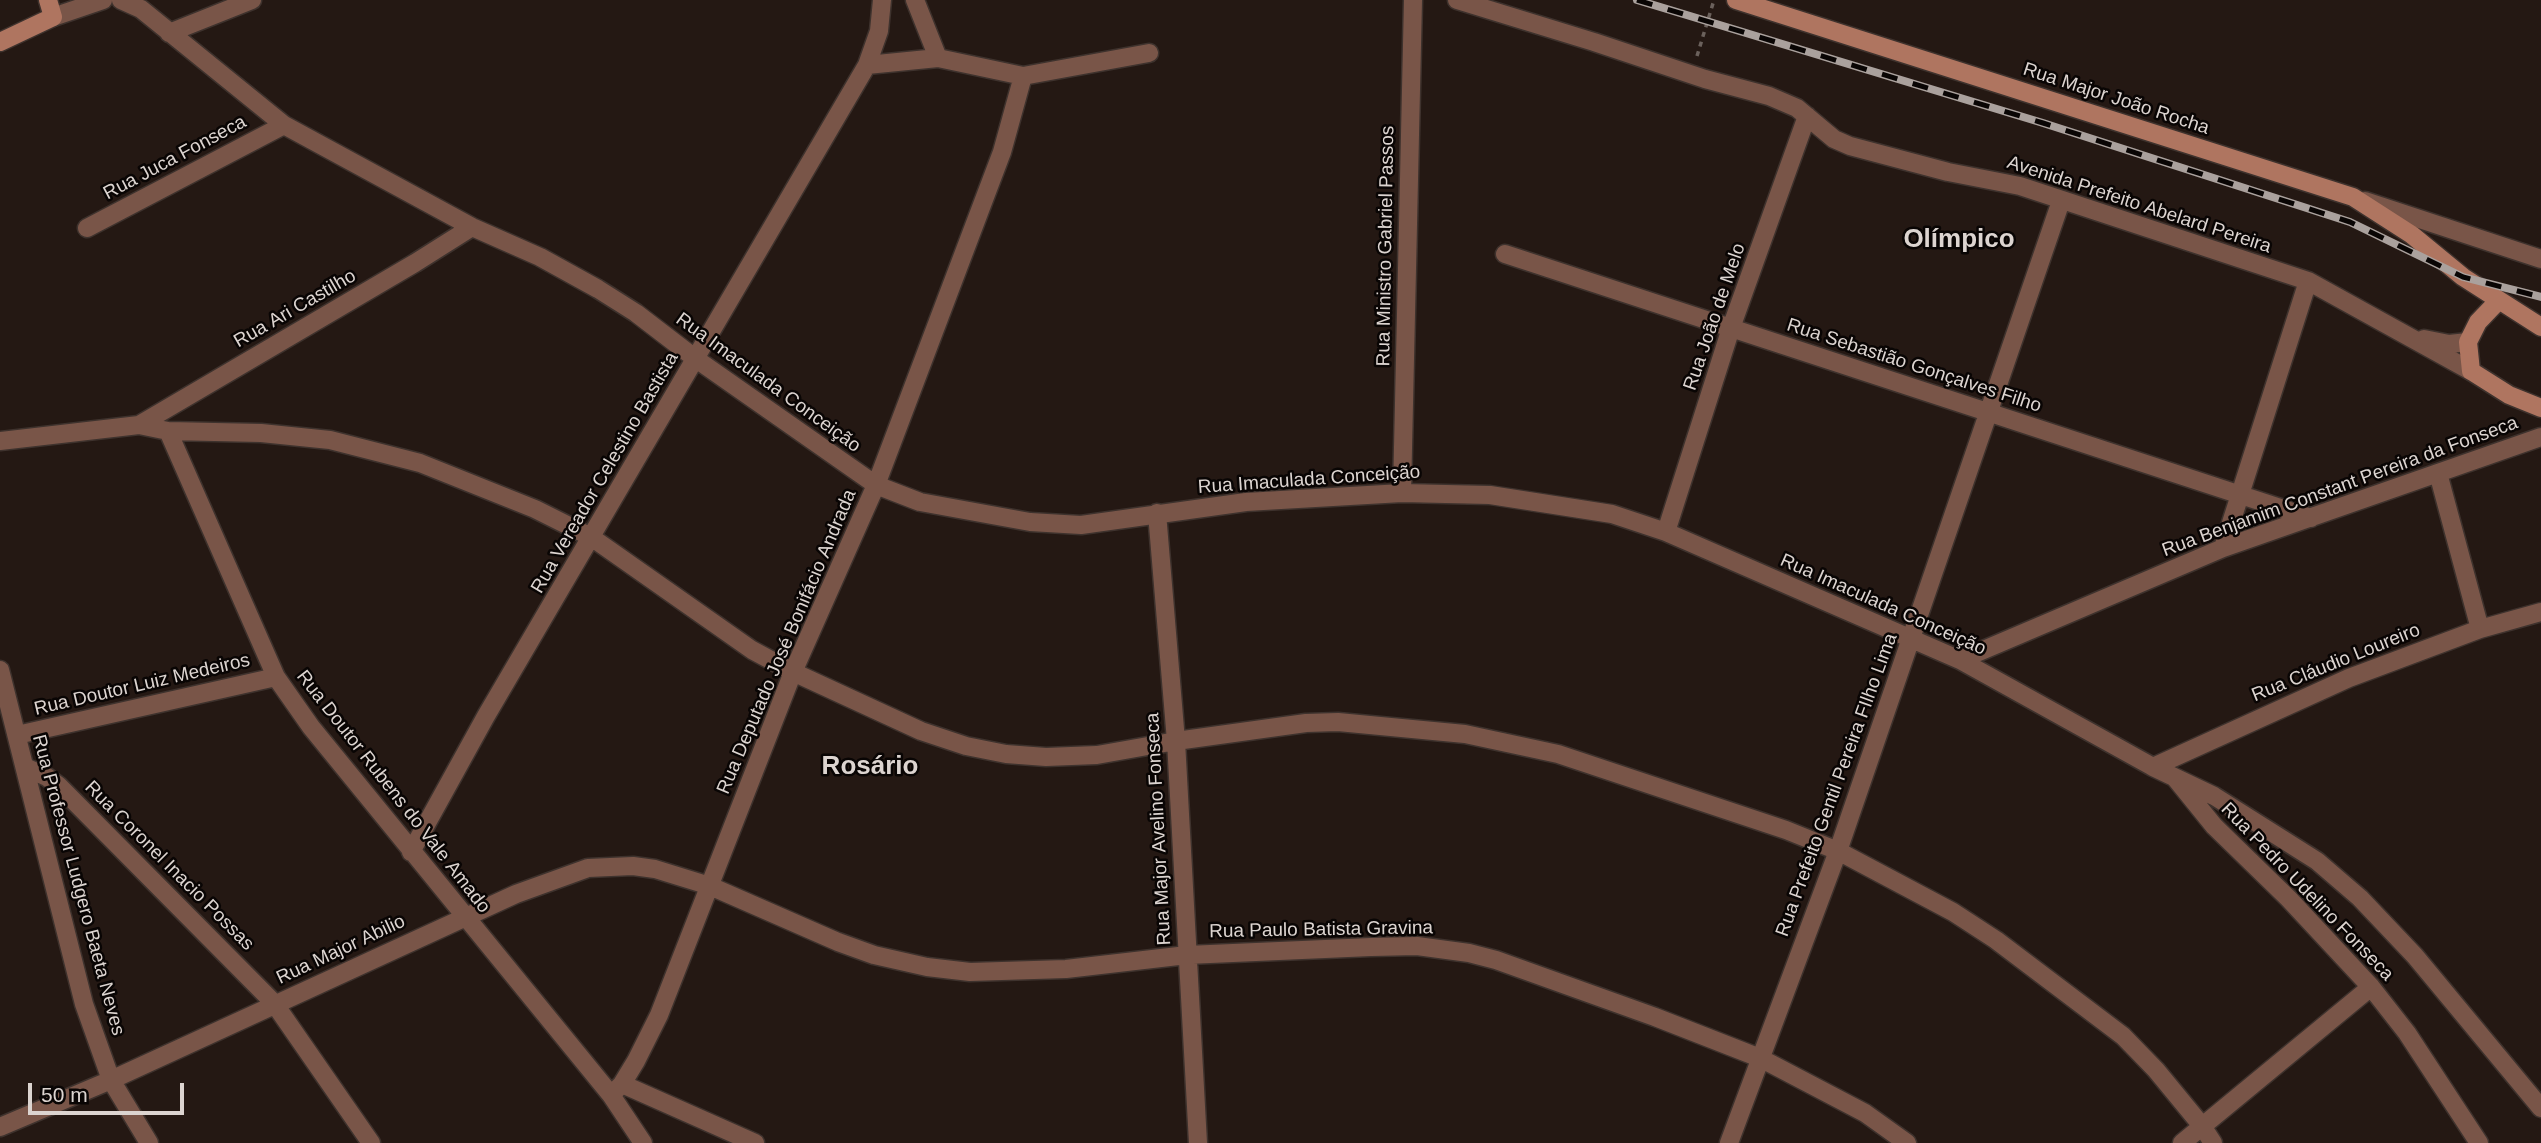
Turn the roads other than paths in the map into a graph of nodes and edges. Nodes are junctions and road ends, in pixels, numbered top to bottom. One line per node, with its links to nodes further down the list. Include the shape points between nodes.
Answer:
1 (103, 0): 9 (street)
2 (121, 0): 10 (street, Rua Imaculada Conceição, via 141,9)
3 (252, 0): 10 (street)
4 (882, 0): 14 (street, Rua Vereador Celestino Bastista, via 879,31)
5 (915, 0): 13 (street)
6 (1413, 0): 40 (street, Rua Ministro Gabriel Passos)
7 (1457, 0): 16 (street, Avenida Prefeito Abelard Pereira, via 1769,96)
8 (1736, 0): 18 (main road, Rua Major João Rocha)
9 (50, 8): 11 (main road)
10 (169, 33): 17 (street, Rua Imaculada Conceição)
11 (0, 42)
12 (1149, 53): 15 (street)
13 (938, 58): 14 (street); 15 (street)
14 (867, 65): 30 (street, Rua Vereador Celestino Bastista)
15 (1023, 76): 39 (street, Rua Deputado José Bonifácio Andrada, via 1002,152)
16 (1807, 116): 19 (street, Avenida Prefeito Abelard Pereira, via 1850,146 2020,186); 27 (street, Rua João de Melo)
17 (284, 125): 20 (street, Rua Imaculada Conceição); 21 (street, Rua Juca Fonseca)
18 (2353, 197): 23 (street); 25 (main road, Rua Major João Rocha)
19 (2061, 201): 24 (street, Avenida Prefeito Abelard Pereira); 33 (street, Rua Prefeito Gentil Pereira FIlho Lima)
20 (472, 227): 30 (street, Rua Imaculada Conceição, via 598,289); 34 (street, Rua Ari Castilho)
21 (87, 228)
22 (1504, 254): 27 (street, Rua Sebastião Gonçalves Filho)
23 (2541, 259)
24 (2308, 281): 28 (street, Avenida Prefeito Abelard Pereira); 41 (street)
25 (2499, 300): 26 (main road, Rua Major João Rocha); 29 (main road, via 2478,322)
26 (2541, 327)
27 (1731, 328): 33 (street, Rua Sebastião Gonçalves Filho); 44 (street, Rua João de Melo)
28 (2407, 336): 29 (street, Avenida Prefeito Abelard Pereira, via 2449,344); 31 (street, Avenida Prefeito Abelard Pereira)
29 (2468, 342): 31 (main road)
30 (696, 359): 39 (street, Rua Imaculada Conceição); 45 (street, Rua Vereador Celestino Bastista)
31 (2471, 371): 32 (main road, Avenida Prefeito Abelard Pereira)
32 (2541, 408)
33 (1987, 413): 41 (street, Rua Sebastião Gonçalves Filho); 49 (street, Rua Prefeito Gentil Pereira FIlho Lima)
34 (139, 425): 35 (street); 37 (street)
35 (168, 431): 45 (street, via 261,432 367,449 480,485); 53 (street, Rua Doutor Rubens do Vale Amado)
36 (2541, 437): 38 (street, Rua Benjamim Constant Pereira da Fonseca)
37 (0, 441)
38 (2438, 473): 43 (street, Rua Benjamim Constant Pereira da Fonseca); 48 (street)
39 (876, 485): 42 (street, Rua Imaculada Conceição, via 920,502 1030,522 1081,525); 52 (street, Rua Deputado José Bonifácio Andrada)
40 (1402, 493): 42 (street, Rua Imaculada Conceição, via 1245,502); 44 (street, Rua Imaculada Conceição, via 1490,495 1612,514)
41 (2240, 493): 43 (street, Rua Sebastião Gonçalves Filho); 46 (street)
42 (1157, 513): 55 (street, Rua Major Avelino Fonseca)
43 (2311, 518): 46 (street, Rua Benjamim Constant Pereira da Fonseca)
44 (1666, 532): 49 (street, Rua Imaculada Conceição)
45 (591, 537): 52 (street, via 752,650); 60 (street, Rua Vereador Celestino Bastista)
46 (2223, 548): 50 (street, Rua Benjamim Constant Pereira da Fonseca)
47 (2541, 612): 48 (street, Rua Cláudio Loureiro)
48 (2480, 629): 57 (street, Rua Cláudio Loureiro, via 2349,678)
49 (1912, 640): 50 (street, Rua Imaculada Conceição); 59 (street, Rua Prefeito Gentil Pereira FIlho Lima)
50 (1960, 660): 57 (street, Rua Imaculada Conceição)
51 (0, 670): 54 (street, Rua Professor Ludgero Baeta Neves)
52 (793, 672): 55 (street, via 921,731 1006,754 1097,755); 61 (street, Rua Deputado José Bonifácio Andrada)
53 (276, 677): 54 (street, Rua Doutor Luiz Medeiros); 60 (street, Rua Doutor Rubens do Vale Amado)
54 (17, 735): 56 (street, Rua Professor Ludgero Baeta Neves)
55 (1176, 741): 59 (street, via 1338,722 1465,734 1558,754); 63 (street, Rua Major Avelino Fonseca)
56 (25, 767): 65 (street, Rua Coronel Inacio Possas, via 59,786); 67 (street, Rua Professor Ludgero Baeta Neves, via 84,1004)
57 (2153, 767): 58 (street, Rua Imaculada Conceição)
58 (2174, 777): 64 (street, Rua Pedro Udelino Fonseca, via 2214,826); 69 (street, Rua Imaculada Conceição, via 2214,796 2317,860 2337,878 2415,956)
59 (1838, 851): 66 (street, Rua Prefeito Gentil Pereira FIlho Lima); 70 (street, via 1970,922 2060,987 2123,1036)
60 (411, 852): 62 (street, Rua Doutor Rubens do Vale Amado)
61 (710, 886): 62 (street, Rua Major Abilio, via 655,869 588,869); 63 (street, Rua Paulo Batista Gravina, via 838,943 927,967 970,972 1066,969); 68 (street, Rua Deputado José Bonifácio Andrada, via 659,1015)
62 (464, 917): 65 (street, Rua Major Abilio); 68 (street, Rua Doutor Rubens do Vale Amado)
63 (1187, 955): 66 (street, Rua Paulo Batista Gravina, via 1405,946 1469,953); 76 (street, Rua Major Avelino Fonseca)
64 (2371, 987): 70 (street); 81 (street, Rua Pedro Udelino Fonseca, via 2415,1044)
65 (274, 1003): 67 (street, Rua Major Abilio); 73 (street, Rua Coronel Inacio Possas)
66 (1760, 1058): 77 (street, Rua Prefeito Gentil Pereira FIlho Lima); 78 (street, Rua Paulo Batista Gravina, via 1865,1113)
67 (111, 1080): 71 (street, Rua Major Abilio); 72 (street, Rua Professor Ludgero Baeta Neves)
68 (617, 1090): 74 (street, Rua Doutor Rubens do Vale Amado); 75 (street)
69 (2541, 1108)
70 (2202, 1126): 79 (street); 80 (street)
71 (0, 1127)
72 (149, 1143)
73 (371, 1143)
74 (643, 1143)
75 (755, 1143)
76 (1198, 1143)
77 (1730, 1143)
78 (1907, 1143)
79 (2182, 1143)
80 (2213, 1143)
81 (2479, 1143)

